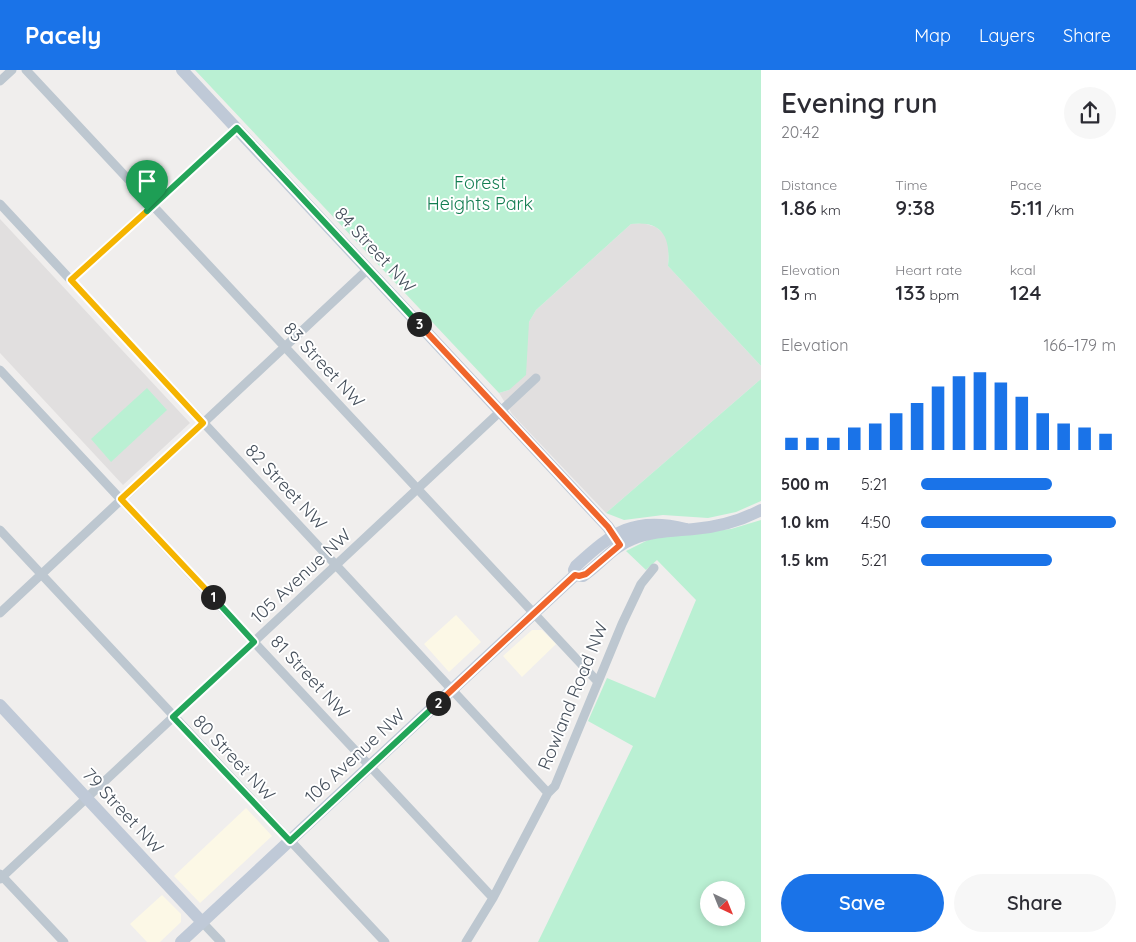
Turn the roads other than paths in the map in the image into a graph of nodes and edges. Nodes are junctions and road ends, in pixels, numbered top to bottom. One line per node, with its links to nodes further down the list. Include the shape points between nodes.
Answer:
1 (12, 70): 4 (street)
2 (26, 70): 7 (street, 83 Street NW)
3 (182, 70): 5 (main road, 84 Street NW)
4 (0, 81)
5 (237, 128): 7 (street); 8 (main road, 84 Street NW)
6 (0, 204): 9 (street, 82 Street NW)
7 (153, 206): 9 (street); 10 (street, 83 Street NW)
8 (368, 269): 10 (street); 13 (main road, 84 Street NW)
9 (71, 280): 14 (street, 82 Street NW)
10 (285, 348): 14 (street); 15 (street, 83 Street NW)
11 (0, 370): 16 (street, 81 Street NW)
12 (536, 378): 13 (street, 105 Avenue NW)
13 (500, 411): 15 (street, 105 Avenue NW); 19 (main road, 84 Street NW)
14 (203, 423): 16 (street); 20 (street, 82 Street NW)
15 (417, 489): 20 (street, 105 Avenue NW); 24 (street, 83 Street NW)
16 (121, 499): 22 (street); 25 (street, 81 Street NW)
17 (761, 510): 19 (main road, via 720,525 686,529 670,525 633,527)
18 (0, 530): 22 (street, 80 Street NW)
19 (617, 539): 24 (main road, 106 Avenue NW, via 599,545 576,566 575,575)
20 (337, 564): 25 (street, 105 Avenue NW); 27 (street, 82 Street NW)
21 (654, 568): 26 (street, Rowland Road NW, via 641,584)
22 (41, 574): 23 (street); 29 (street, 80 Street NW)
23 (0, 612)
24 (533, 614): 26 (street, 83 Street NW); 27 (main road, 106 Avenue NW)
25 (254, 642): 29 (street, 105 Avenue NW); 30 (street, 81 Street NW)
26 (598, 682): 31 (street, Rowland Road NW, via 556,786)
27 (453, 689): 30 (main road, 106 Avenue NW); 31 (street, 82 Street NW)
28 (0, 705): 32 (main road, 79 Street NW)
29 (173, 717): 32 (street, 105 Avenue NW); 33 (street, 80 Street NW)
30 (371, 766): 33 (main road, 106 Avenue NW); 35 (street, 81 Street NW)
31 (548, 793): 35 (street, Rowland Road NW)
32 (87, 798): 34 (street, 105 Avenue NW); 36 (main road, 79 Street NW)
33 (290, 841): 36 (main road, 106 Avenue NW); 40 (street, 80 Street NW)
34 (1, 876): 37 (street)
35 (493, 898): 41 (street, Rowland Road NW)
36 (202, 922): 38 (main road, 106 Avenue NW); 39 (street, 79 Street NW)
37 (64, 942)
38 (181, 942)
39 (221, 942)
40 (384, 942)
41 (466, 942)

